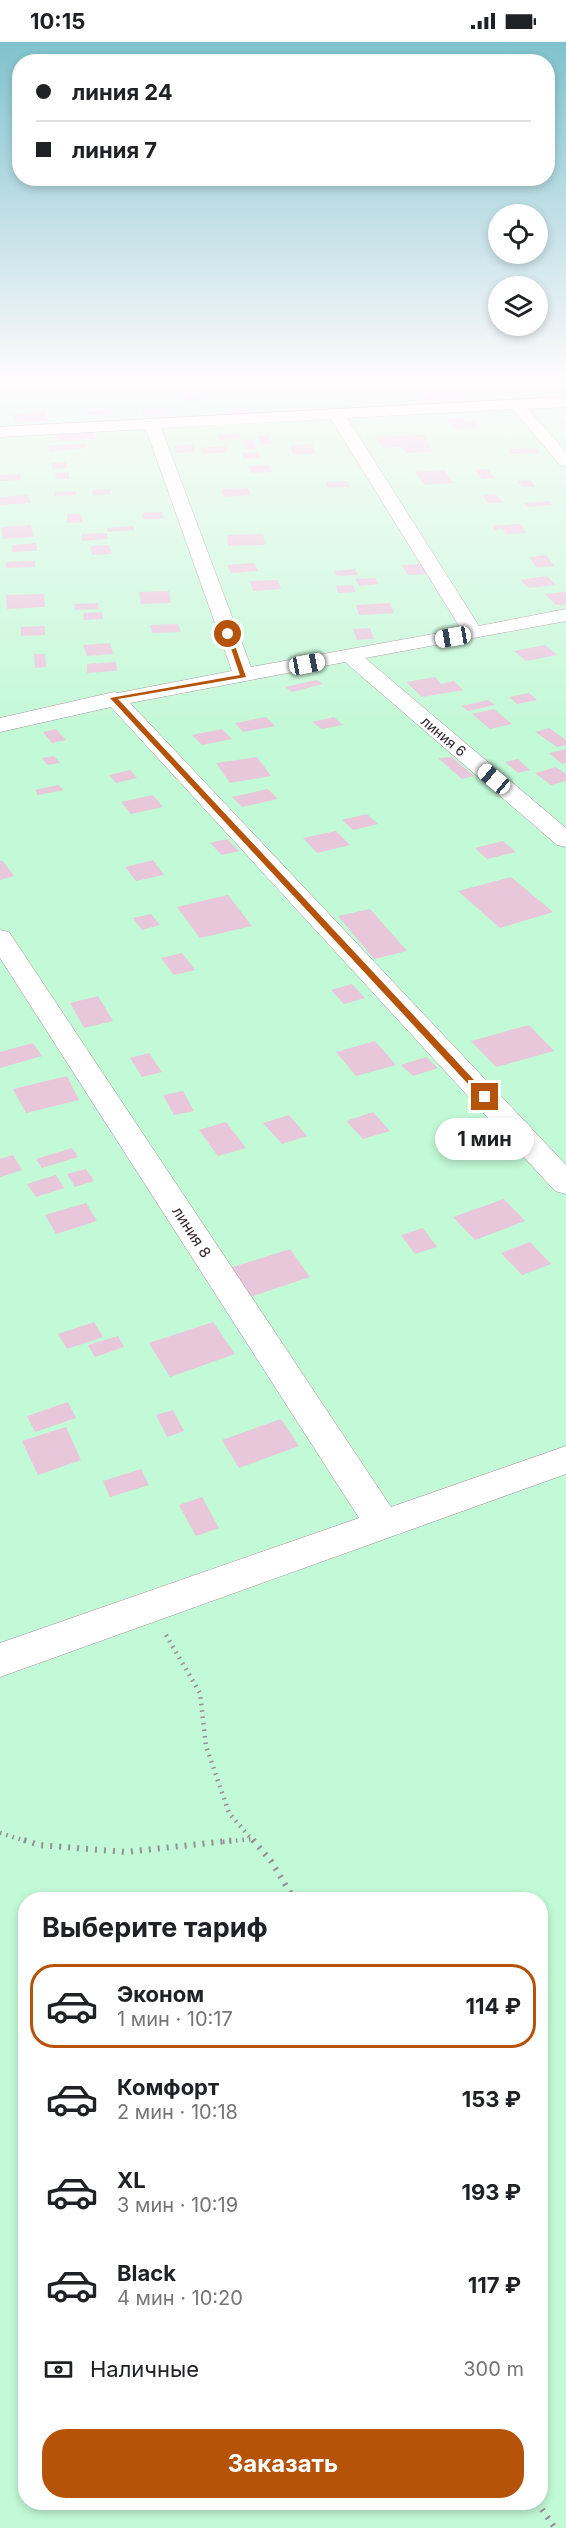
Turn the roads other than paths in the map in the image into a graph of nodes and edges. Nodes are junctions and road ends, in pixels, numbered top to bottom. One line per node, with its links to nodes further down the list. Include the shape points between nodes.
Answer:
1 (179, 499): 6 (street)
2 (390, 499): 4 (street)
3 (565, 616): 4 (street)
4 (474, 633): 5 (street)
5 (349, 655): 6 (street); 9 (street, линия 6)
6 (244, 676): 7 (street)
7 (114, 698): 8 (street); 11 (street)
8 (0, 725)
9 (566, 840)
10 (0, 938): 13 (street, линия 8)
11 (566, 1184)
12 (566, 1460): 13 (street)
13 (384, 1526): 14 (street)
14 (0, 1660)

